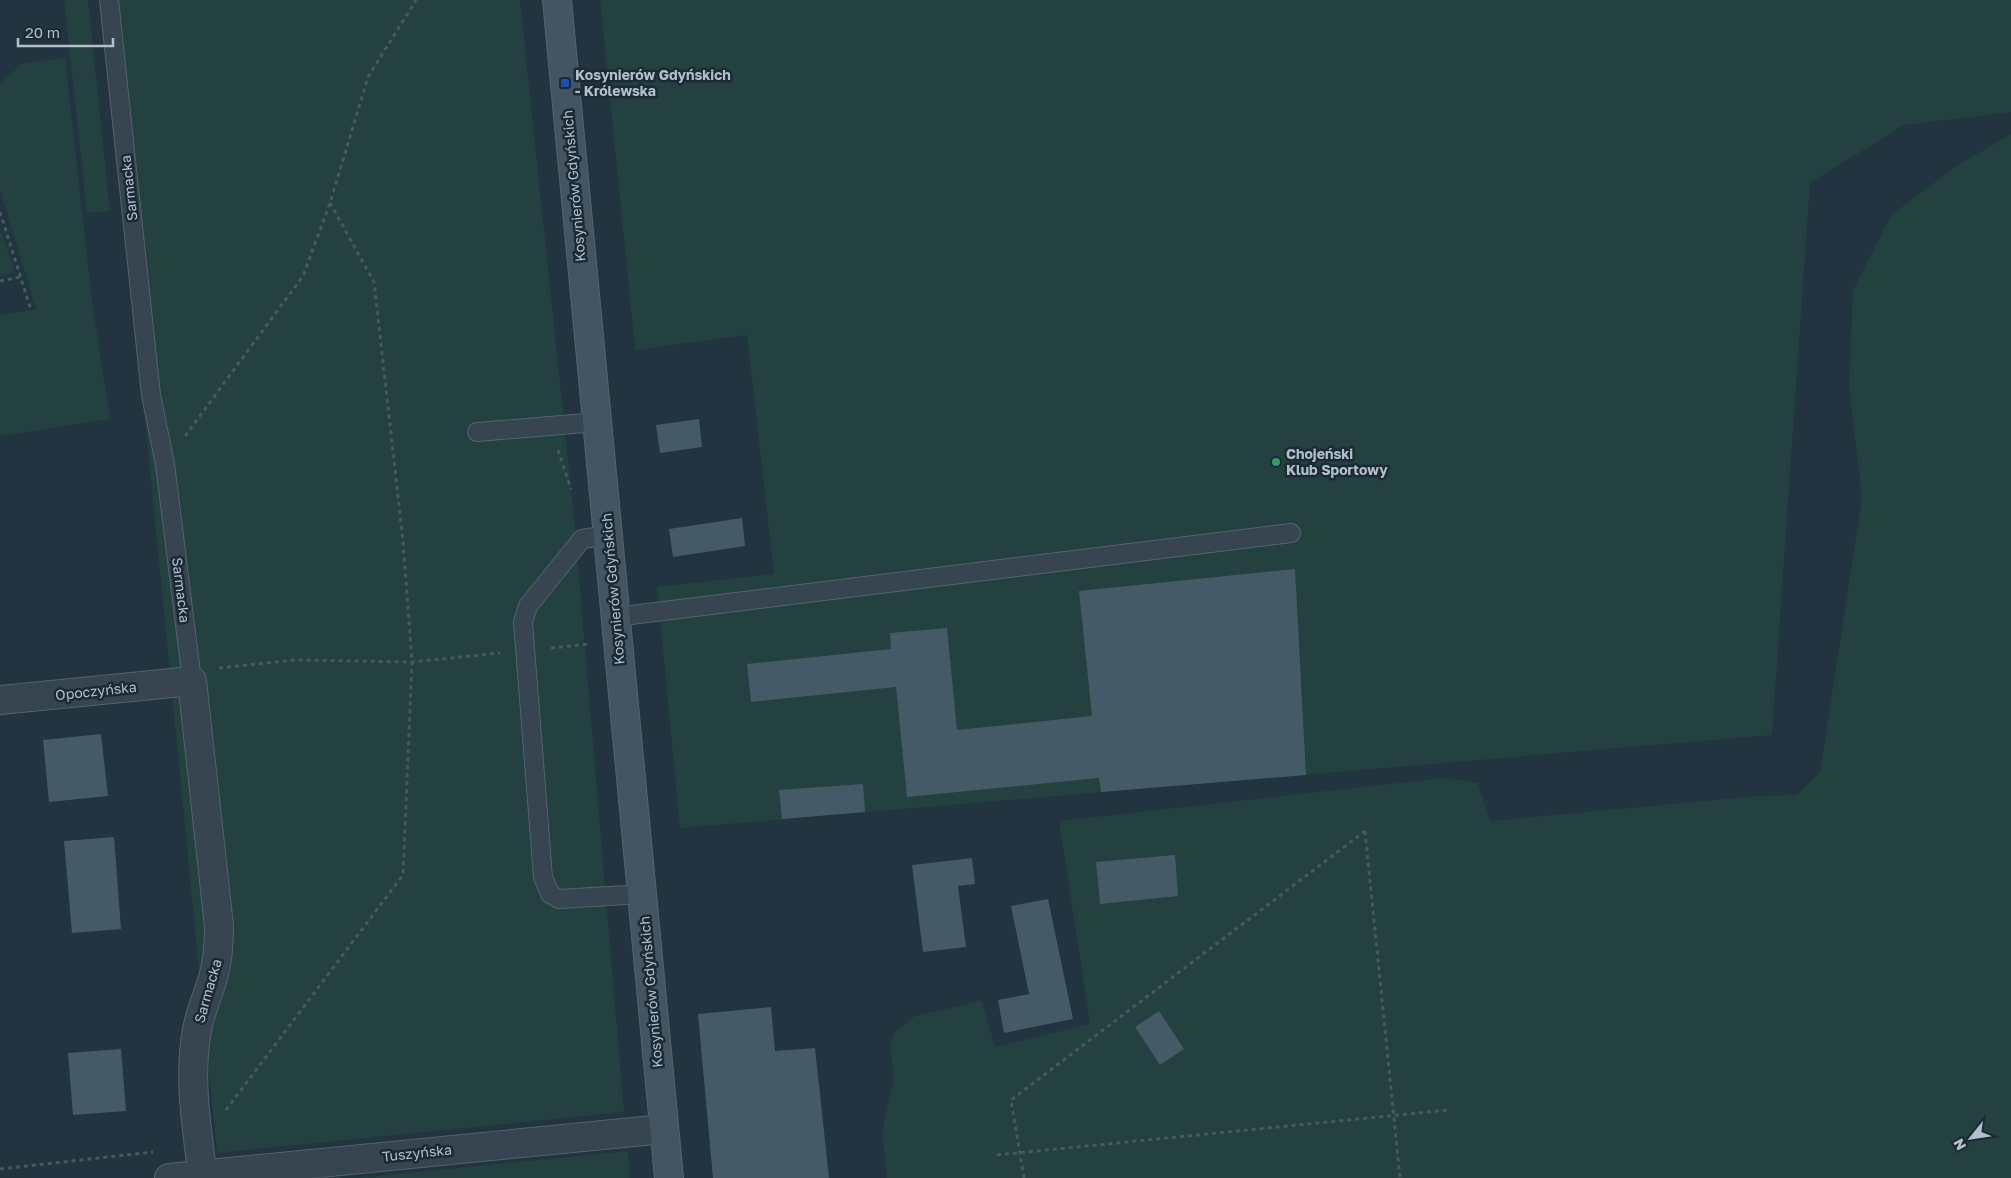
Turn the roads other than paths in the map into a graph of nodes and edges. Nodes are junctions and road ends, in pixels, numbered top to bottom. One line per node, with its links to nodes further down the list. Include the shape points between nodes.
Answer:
1 (109, 0): 8 (lane, Sarmacka, via 151,395 165,464)
2 (557, 0): 3 (street, Kosynierów Gdyńskich)
3 (597, 422): 4 (lane); 6 (street, Kosynierów Gdyńskich)
4 (477, 432)
5 (1291, 533): 7 (lane)
6 (608, 535): 7 (street, Kosynierów Gdyńskich); 10 (lane, via 582,539 528,606 522,622 543,877 550,894 559,899)
7 (616, 617): 10 (street, Kosynierów Gdyńskich)
8 (192, 681): 9 (street, Opoczyńska); 12 (street, Sarmacka, via 219,926 219,951 197,1029 194,1062 193,1093)
9 (0, 700)
10 (642, 894): 11 (street, Kosynierów Gdyńskich)
11 (664, 1129): 12 (street, Tuszyńska); 14 (street, Kosynierów Gdyńskich)
12 (202, 1177): 13 (street, Tuszyńska)
13 (169, 1178)
14 (669, 1178)

